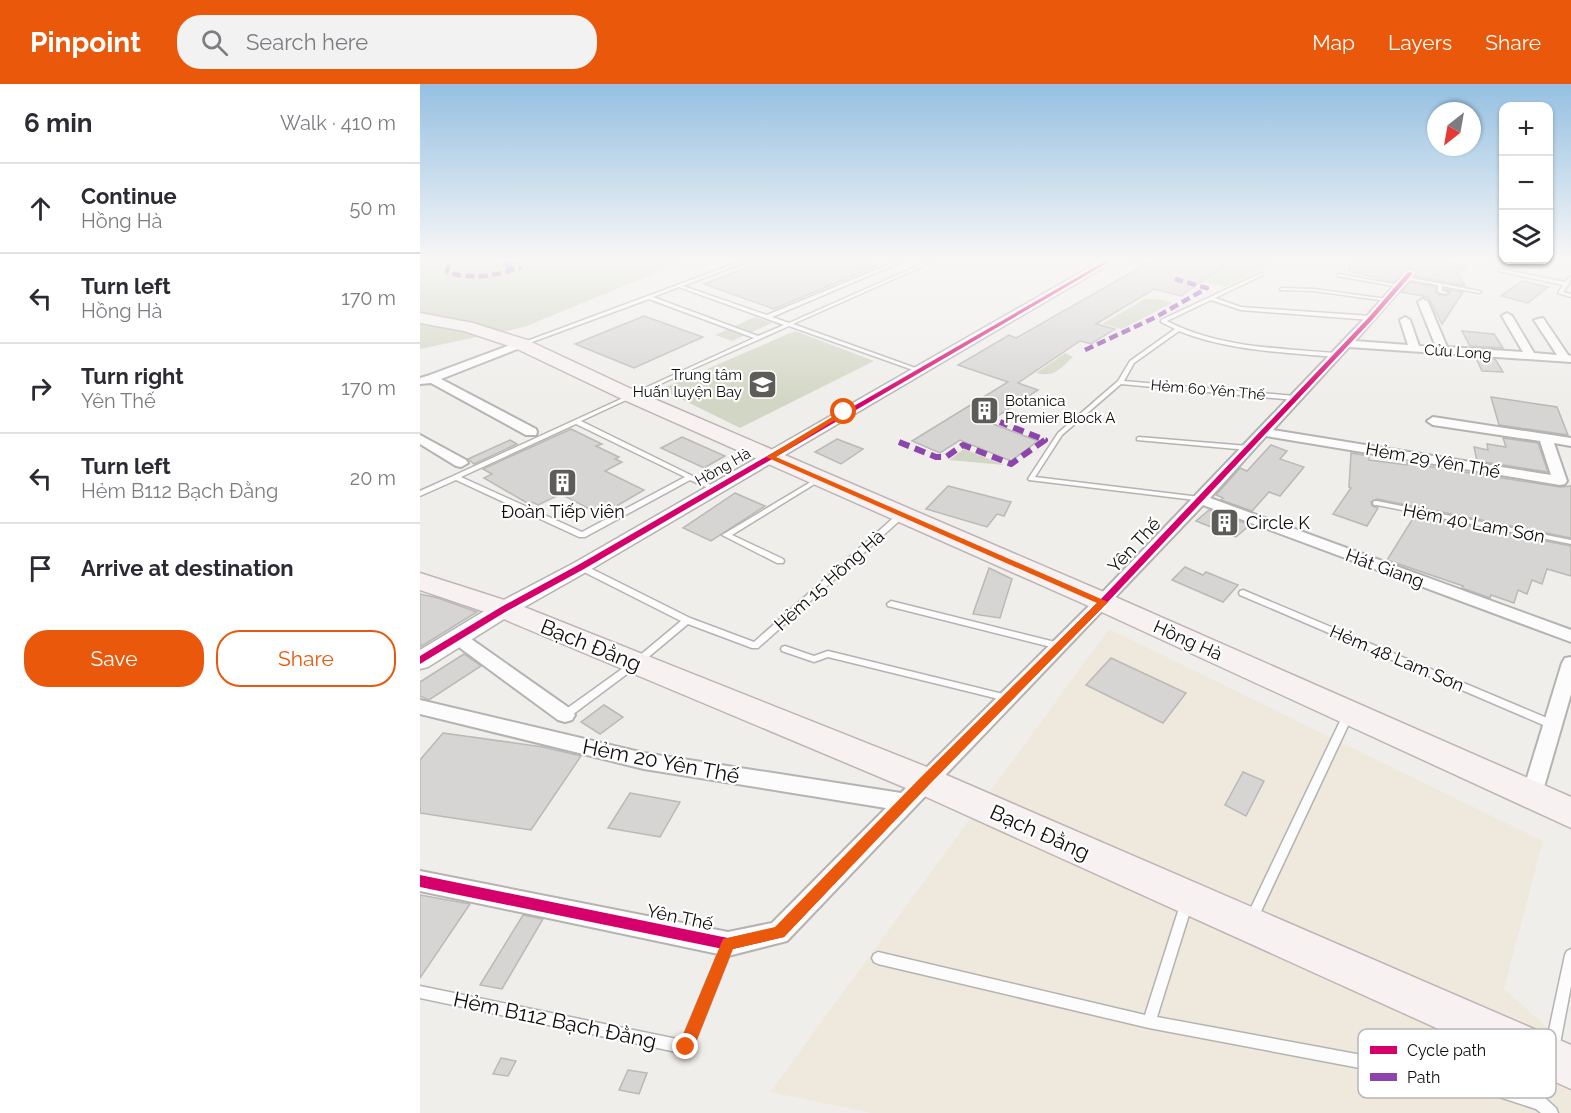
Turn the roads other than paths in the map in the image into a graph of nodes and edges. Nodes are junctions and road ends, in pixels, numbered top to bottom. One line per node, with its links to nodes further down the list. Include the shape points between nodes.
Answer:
1 (622, 307): 20 (lane)
2 (676, 307): 19 (lane)
3 (739, 307): 12 (lane)
4 (792, 307): 12 (lane)
5 (827, 307): 17 (lane)
6 (1028, 307): 27 (street, Hồng Hà)
7 (1191, 307): 18 (lane, via 1163,321)
8 (1238, 307): 14 (lane)
9 (1381, 307): 14 (street, Yên Thế)
10 (1425, 307): 23 (street)
11 (1507, 316): 25 (street)
12 (768, 317): 17 (lane)
13 (420, 318): 20 (main road, Hồng Hà, via 467,327)
14 (1371, 318): 21 (street, Yên Thế)
15 (1405, 320): 22 (street)
16 (1539, 320): 26 (street)
17 (788, 324): 19 (lane); 27 (lane)
18 (1177, 330): 24 (lane, via 1219,342); 29 (lane, via 1132,362)
19 (759, 338): 30 (lane)
20 (521, 344): 28 (street); 30 (main road, Hồng Hà)
21 (1346, 344): 22 (street, Cửu Long); 24 (street, Yên Thế)
22 (1415, 349): 23 (street, Cửu Long)
23 (1443, 351): 25 (street, Cửu Long)
24 (1335, 355): 31 (street, Yên Thế)
25 (1531, 357): 26 (street, Cửu Long)
26 (1568, 359)
27 (918, 370): 41 (street, Hồng Hà)
28 (425, 380): 34 (street)
29 (1120, 382): 31 (lane, Hẻm 60 Yên Thế); 48 (lane, via 1060,434 1031,478)
30 (631, 396): 32 (lane); 41 (main road, Hồng Hà)
31 (1295, 398): 35 (street, Yên Thế)
32 (576, 421): 43 (lane); 44 (lane)
33 (1433, 422): 38 (street)
34 (531, 432)
35 (1263, 432): 38 (street, Hẻm 29 Yên Thế, via 1560,481); 40 (street, Yên Thế)
36 (420, 439): 42 (street)
37 (1139, 439): 40 (lane)
38 (1546, 439): 39 (street)
39 (1571, 442)
40 (1248, 448): 48 (street, Yên Thế)
41 (770, 457): 45 (main road, Hồng Hà); 46 (street, Hồng Hà)
42 (461, 463)
43 (455, 477): 44 (lane, via 582,536); 47 (lane)
44 (690, 477): 46 (lane)
45 (819, 478): 50 (main road, Hồng Hà); 52 (lane, via 726,535)
46 (715, 489): 53 (street, Hồng Hà)
47 (420, 494)
48 (1200, 499): 56 (street, Yên Thế); 60 (street, Hát Giang)
49 (1377, 503): 51 (lane, Hẻm 40 Lam Sơn)
50 (903, 514): 56 (main road, Hồng Hà); 59 (lane, Hẻm 15 Hồng Hà, via 755,646)
51 (1571, 543)
52 (780, 561)
53 (581, 567): 58 (street, Hồng Hà); 59 (lane)
54 (420, 581): 58 (main road, Bạch Đằng)
55 (1243, 593): 71 (lane, Hẻm 48 Lam Sơn)
56 (1103, 602): 62 (street, Yên Thế); 69 (main road, Hồng Hà)
57 (891, 604): 62 (lane)
58 (504, 609): 61 (street); 65 (main road, Bạch Đằng)
59 (687, 620): 65 (lane)
60 (1571, 636)
61 (458, 638): 64 (street); 70 (street)
62 (1059, 646): 67 (street, Yên Thế)
63 (785, 649): 67 (lane, via 814,659 828,654)
64 (420, 661)
65 (636, 663): 70 (lane); 72 (main road, Bạch Đằng)
66 (1571, 663): 71 (street)
67 (1008, 698): 72 (street, Yên Thế)
68 (420, 707): 72 (street, Hẻm 20 Yên Thế, via 644,761)
69 (1349, 713): 73 (main road, Hồng Hà); 77 (lane)
70 (565, 714)
71 (1551, 724): 73 (street)
72 (915, 792): 76 (main road, Bạch Đằng); 78 (street, Yên Thế, via 779,933)
73 (1532, 794): 74 (main road, Hồng Hà)
74 (1571, 813)
75 (420, 881): 78 (street, Yên Thế)
76 (1188, 898): 77 (main road, Bạch Đằng); 82 (lane)
77 (1249, 923): 83 (main road, Bạch Đằng)
78 (728, 944): 81 (lane, Hẻm B112 Bạch Đằng, via 686,1047)
79 (1571, 955): 85 (lane)
80 (878, 958): 82 (lane)
81 (420, 992)
82 (1149, 1022): 84 (lane)
83 (1486, 1029)
84 (1358, 1061)
85 (1560, 1062)
86 (1524, 1098): 87 (lane, via 1540,1103)
87 (1551, 1113)

